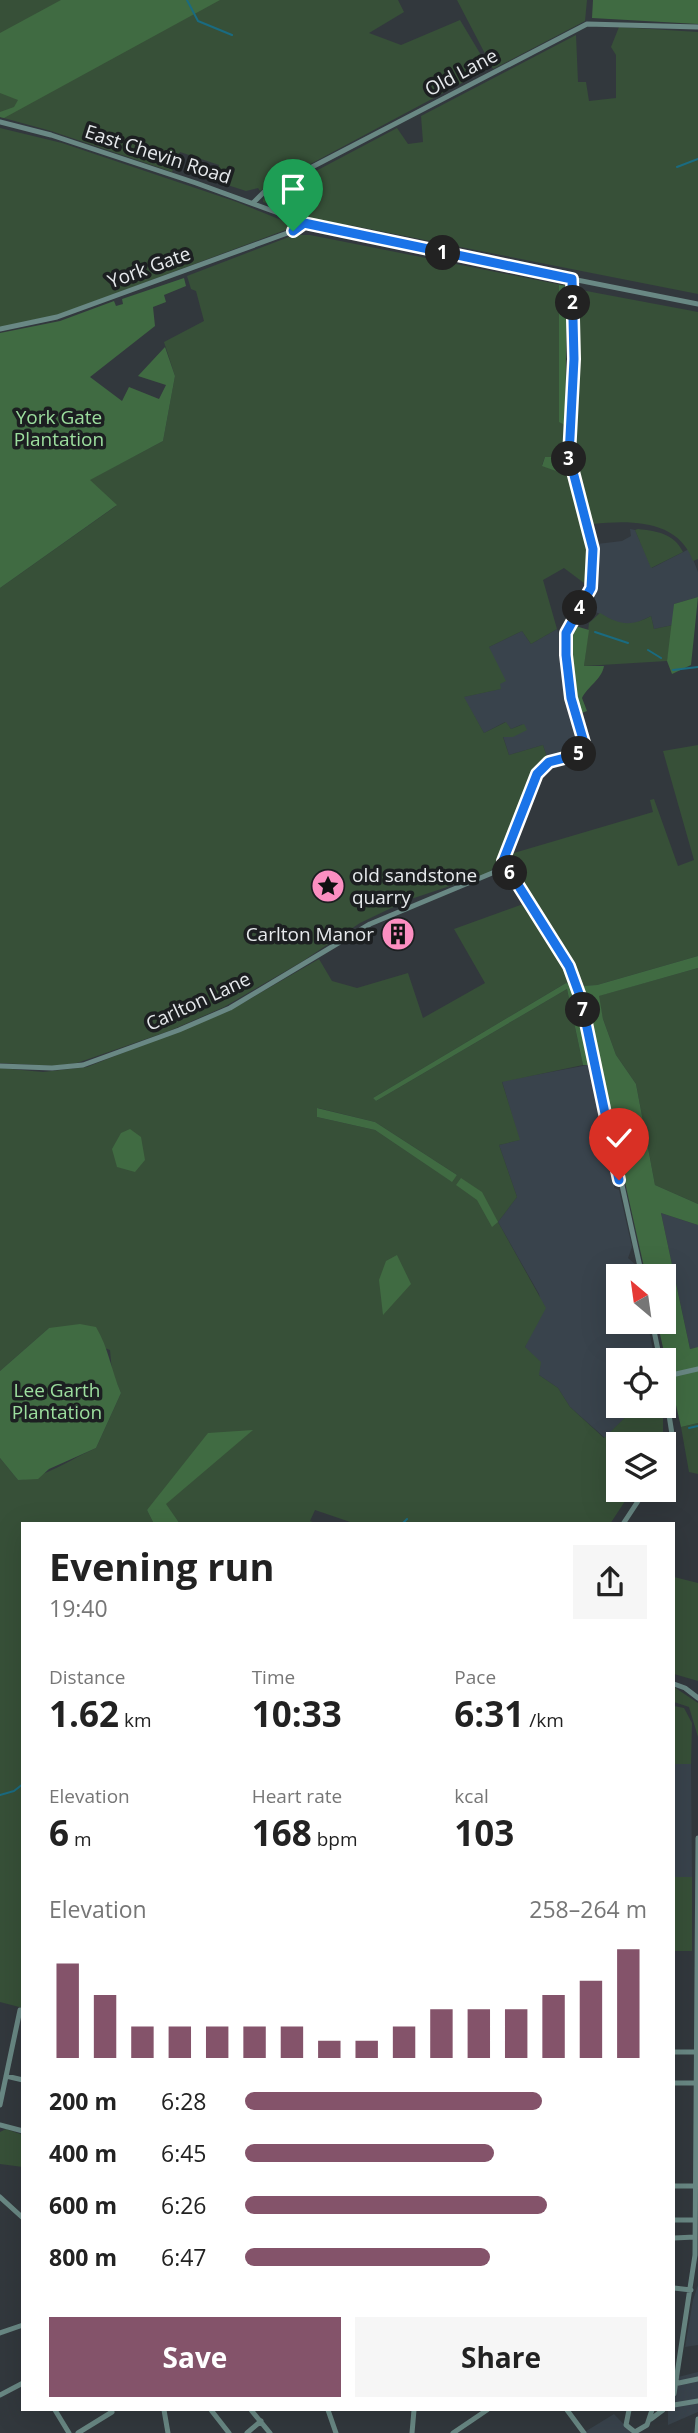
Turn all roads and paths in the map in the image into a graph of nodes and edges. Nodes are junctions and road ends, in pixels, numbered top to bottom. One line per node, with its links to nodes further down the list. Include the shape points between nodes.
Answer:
1 (698, 27): 3 (street, Old Lane, via 587,24 264,192)
2 (0, 122): 3 (street, East Chevin Road)
3 (253, 203): 4 (street, East Chevin Road)
4 (304, 223): 5 (street, East Chevin Road); 7 (street, York Gate, via 293,231 57,317)
5 (572, 279): 6 (street, East Chevin Road); 8 (street, via 569,456 593,549 591,588 566,633 566,655 571,698 585,746 584,753 549,762 537,774)
6 (698, 304)
7 (0, 329)
8 (503, 861): 9 (street, Carlton Lane, via 497,872 370,924 238,1003 179,1030 83,1065); 10 (street, via 569,966 581,999)
9 (0, 1066)
10 (639, 1264)
11 (698, 1369): 12 (street)
12 (676, 1374)
13 (637, 1502): 14 (street)
14 (624, 1522)
15 (675, 1684): 16 (street)
16 (698, 1698)
17 (698, 1839): 22 (street)
18 (20, 2010): 19 (street)
19 (15, 2031): 20 (street); 23 (street)
20 (21, 2032)
21 (675, 2052): 22 (street)
22 (694, 2052): 26 (street)
23 (6, 2076): 24 (street); 27 (street)
24 (21, 2080)
25 (675, 2083): 26 (street)
26 (694, 2083): 32 (street)
27 (1, 2095): 28 (street)
28 (0, 2105)
29 (0, 2125): 30 (street)
30 (21, 2130)
31 (675, 2186): 32 (street)
32 (694, 2186): 36 (street)
33 (0, 2197): 34 (street)
34 (21, 2216)
35 (675, 2220): 36 (street)
36 (694, 2220): 37 (street)
37 (695, 2237): 38 (street); 40 (street)
38 (675, 2238)
39 (675, 2288): 40 (street)
40 (691, 2290): 43 (street)
41 (21, 2326): 42 (street)
42 (0, 2333)
43 (676, 2357): 44 (street)
44 (675, 2370)
45 (698, 2379): 47 (street)
46 (21, 2384): 48 (street)
47 (675, 2384)
48 (0, 2395)
49 (698, 2403): 50 (street)
50 (675, 2406)
51 (56, 2411): 68 (street)
52 (164, 2411): 70 (street)
53 (212, 2411): 71 (street)
54 (252, 2411): 65 (street)
55 (330, 2411): 74 (street)
56 (414, 2411): 75 (street)
57 (486, 2411): 76 (street)
58 (568, 2411): 77 (street)
59 (629, 2411): 67 (street, via 625,2419)
60 (652, 2411): 63 (street)
61 (662, 2411): 63 (street)
62 (112, 2412): 69 (street)
63 (650, 2419): 66 (street)
64 (698, 2419): 78 (street)
65 (261, 2421): 72 (street); 73 (street)
66 (646, 2430): 67 (street)
67 (634, 2432)
68 (69, 2433)
69 (78, 2433)
70 (168, 2433)
71 (229, 2433)
72 (247, 2433)
73 (270, 2433)
74 (336, 2433)
75 (412, 2433)
76 (453, 2433)
77 (584, 2433)
78 (698, 2433)

